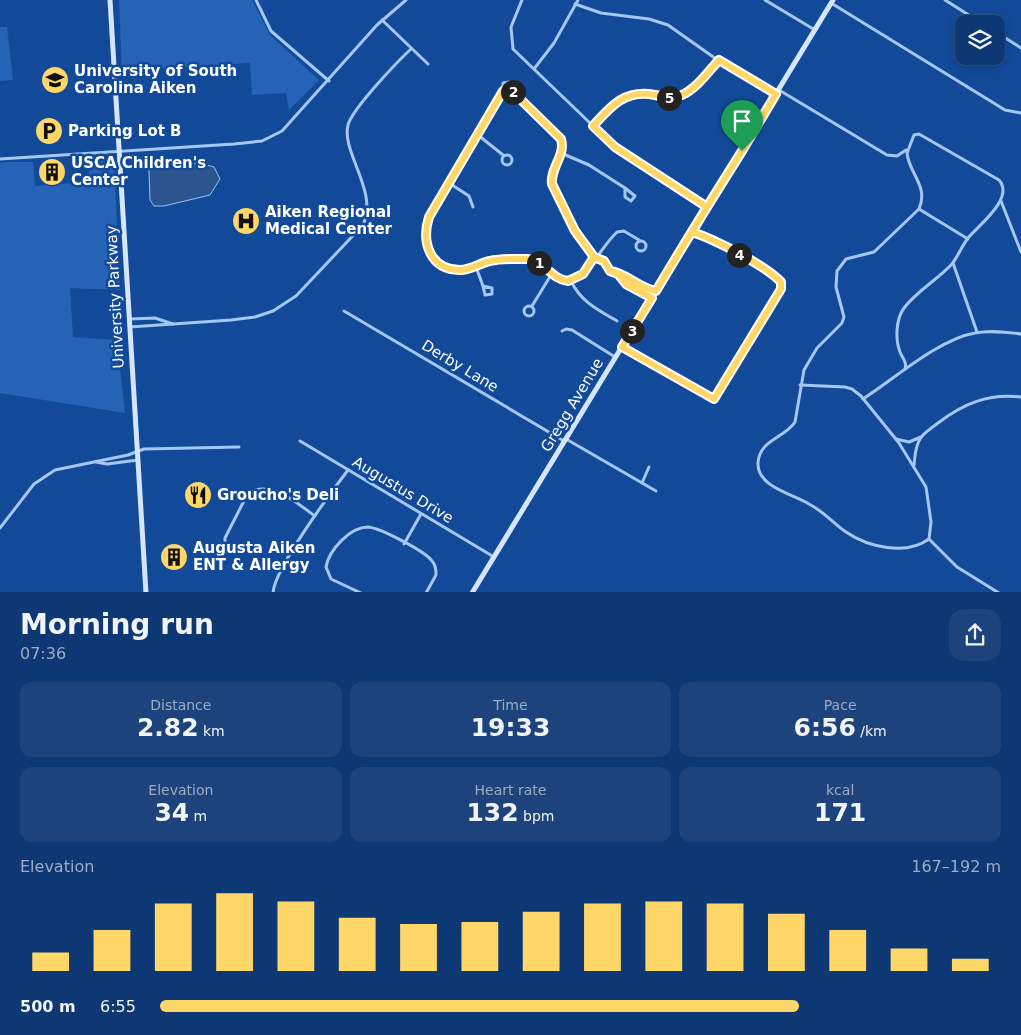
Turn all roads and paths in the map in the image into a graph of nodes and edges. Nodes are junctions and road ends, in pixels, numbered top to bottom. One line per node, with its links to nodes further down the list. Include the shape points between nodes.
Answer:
1 (110, 0): 27 (street, University Parkway)
2 (256, 0): 19 (street, via 271,31)
3 (406, 0): 11 (street)
4 (522, 0): 18 (street, via 511,28 511,41 514,49)
5 (578, 0): 9 (street)
6 (765, 0): 12 (street)
7 (945, 0): 10 (street)
8 (832, 2): 12 (street, Gregg Avenue); 23 (street, via 1004,110)
9 (575, 4): 16 (street, via 600,13 662,23); 18 (street, via 554,43)
10 (969, 15)
11 (382, 20): 15 (street); 19 (street)
12 (815, 30): 22 (street, Gregg Avenue)
13 (1005, 38): 14 (street)
14 (1021, 48)
15 (411, 49): 17 (street); 55 (street, via 355,111 348,126 351,150 363,184 366,214 362,228 296,296 279,308 255,317)
16 (719, 60): 22 (street); 24 (street, via 683,95 670,98 647,94 626,96 610,107)
17 (428, 64)
18 (534, 69): 24 (street)
19 (328, 81): 27 (street, via 292,123 268,139)
20 (511, 90): 21 (street); 21 (street, via 510,83 505,81); 28 (street, via 560,137)
21 (503, 91): 25 (street)
22 (777, 92): 26 (street, via 888,155 900,156); 35 (street, Gregg Avenue)
23 (1021, 112)
24 (593, 126): 35 (street, via 615,147)
25 (478, 134): 29 (street); 31 (street)
26 (908, 148): 33 (street, via 914,135 926,136 999,180 1003,186); 36 (street, via 908,159 922,188)
27 (120, 151): 30 (street); 53 (street, University Parkway)
28 (562, 153): 32 (street, via 589,165); 42 (street, via 551,178 552,184 575,231)
29 (503, 155)
30 (0, 159)
31 (449, 183): 34 (street, via 469,196); 44 (street, via 428,220 428,251 434,260 449,268)
32 (625, 188)
33 (1001, 201): 38 (street); 40 (street)
34 (473, 207)
35 (707, 207): 37 (street, Gregg Avenue)
36 (919, 209): 38 (street); 63 (street, via 874,252 846,259 836,271 844,320 814,352)
37 (692, 232): 49 (street, Gregg Avenue); 60 (street, via 707,237 768,273 781,282 781,289 714,399)
38 (968, 239): 43 (street)
39 (639, 240): 42 (street, via 624,231 617,232)
40 (1020, 247): 41 (street)
41 (1021, 252)
42 (594, 257): 45 (street, via 604,261); 47 (street, via 586,271)
43 (952, 263): 58 (street); 62 (street, via 914,297 900,315 897,336)
44 (476, 267): 46 (street, via 496,260 531,259); 48 (street)
45 (610, 271): 49 (street, via 619,272 646,289); 50 (street)
46 (551, 275): 47 (street); 51 (street)
47 (572, 281): 54 (street, via 588,305)
48 (483, 286)
49 (656, 291): 50 (street, Gregg Avenue)
50 (652, 298): 60 (street, Gregg Avenue)
51 (532, 306)
52 (344, 311): 68 (street, Derby Lane)
53 (129, 319): 55 (street, via 155,318); 56 (street, University Parkway)
54 (617, 321)
55 (173, 324): 56 (street)
56 (130, 327): 71 (street, University Parkway)
57 (562, 331): 61 (street, via 572,330)
58 (977, 332): 59 (street); 62 (street, via 947,344)
59 (1021, 334)
60 (622, 347): 61 (street, Gregg Avenue)
61 (616, 357): 68 (street, Gregg Avenue)
62 (905, 369): 65 (street)
63 (800, 385): 65 (street, via 848,387); 82 (street, via 795,422 762,450 758,465 762,477 811,504 845,531 868,542 903,548)
64 (1021, 397): 67 (street, via 995,396 967,404)
65 (863, 399): 66 (street)
66 (896, 438): 67 (street, via 908,442); 74 (street)
67 (921, 438): 74 (street)
68 (565, 440): 77 (street, Derby Lane); 85 (street, Gregg Avenue)
69 (300, 441): 76 (street, Augustus Drive)
70 (239, 447): 71 (street, via 144,448)
71 (137, 452): 72 (street, University Parkway); 73 (street)
72 (138, 460): 73 (street); 86 (street, University Parkway)
73 (96, 462): 81 (street, via 61,468 43,476)
74 (914, 466): 82 (street, via 928,496)
75 (649, 467): 77 (street)
76 (348, 470): 79 (street, Augustus Drive); 80 (street)
77 (642, 483): 78 (street, Derby Lane)
78 (656, 491)
79 (421, 514): 84 (street); 85 (street, Augustus Drive)
80 (315, 516): 83 (street, via 276,490 253,491 248,494); 87 (street, via 285,564)
81 (0, 528)
82 (930, 538): 91 (street, via 957,567)
83 (225, 543)
84 (404, 544): 88 (street, via 367,527 355,530 337,546 327,561 327,574); 89 (street, via 425,554 434,564 436,578)
85 (494, 557): 90 (street, Gregg Avenue)
86 (146, 592)
87 (273, 592)
88 (361, 592)
89 (426, 592)
90 (472, 592)
91 (999, 592)

